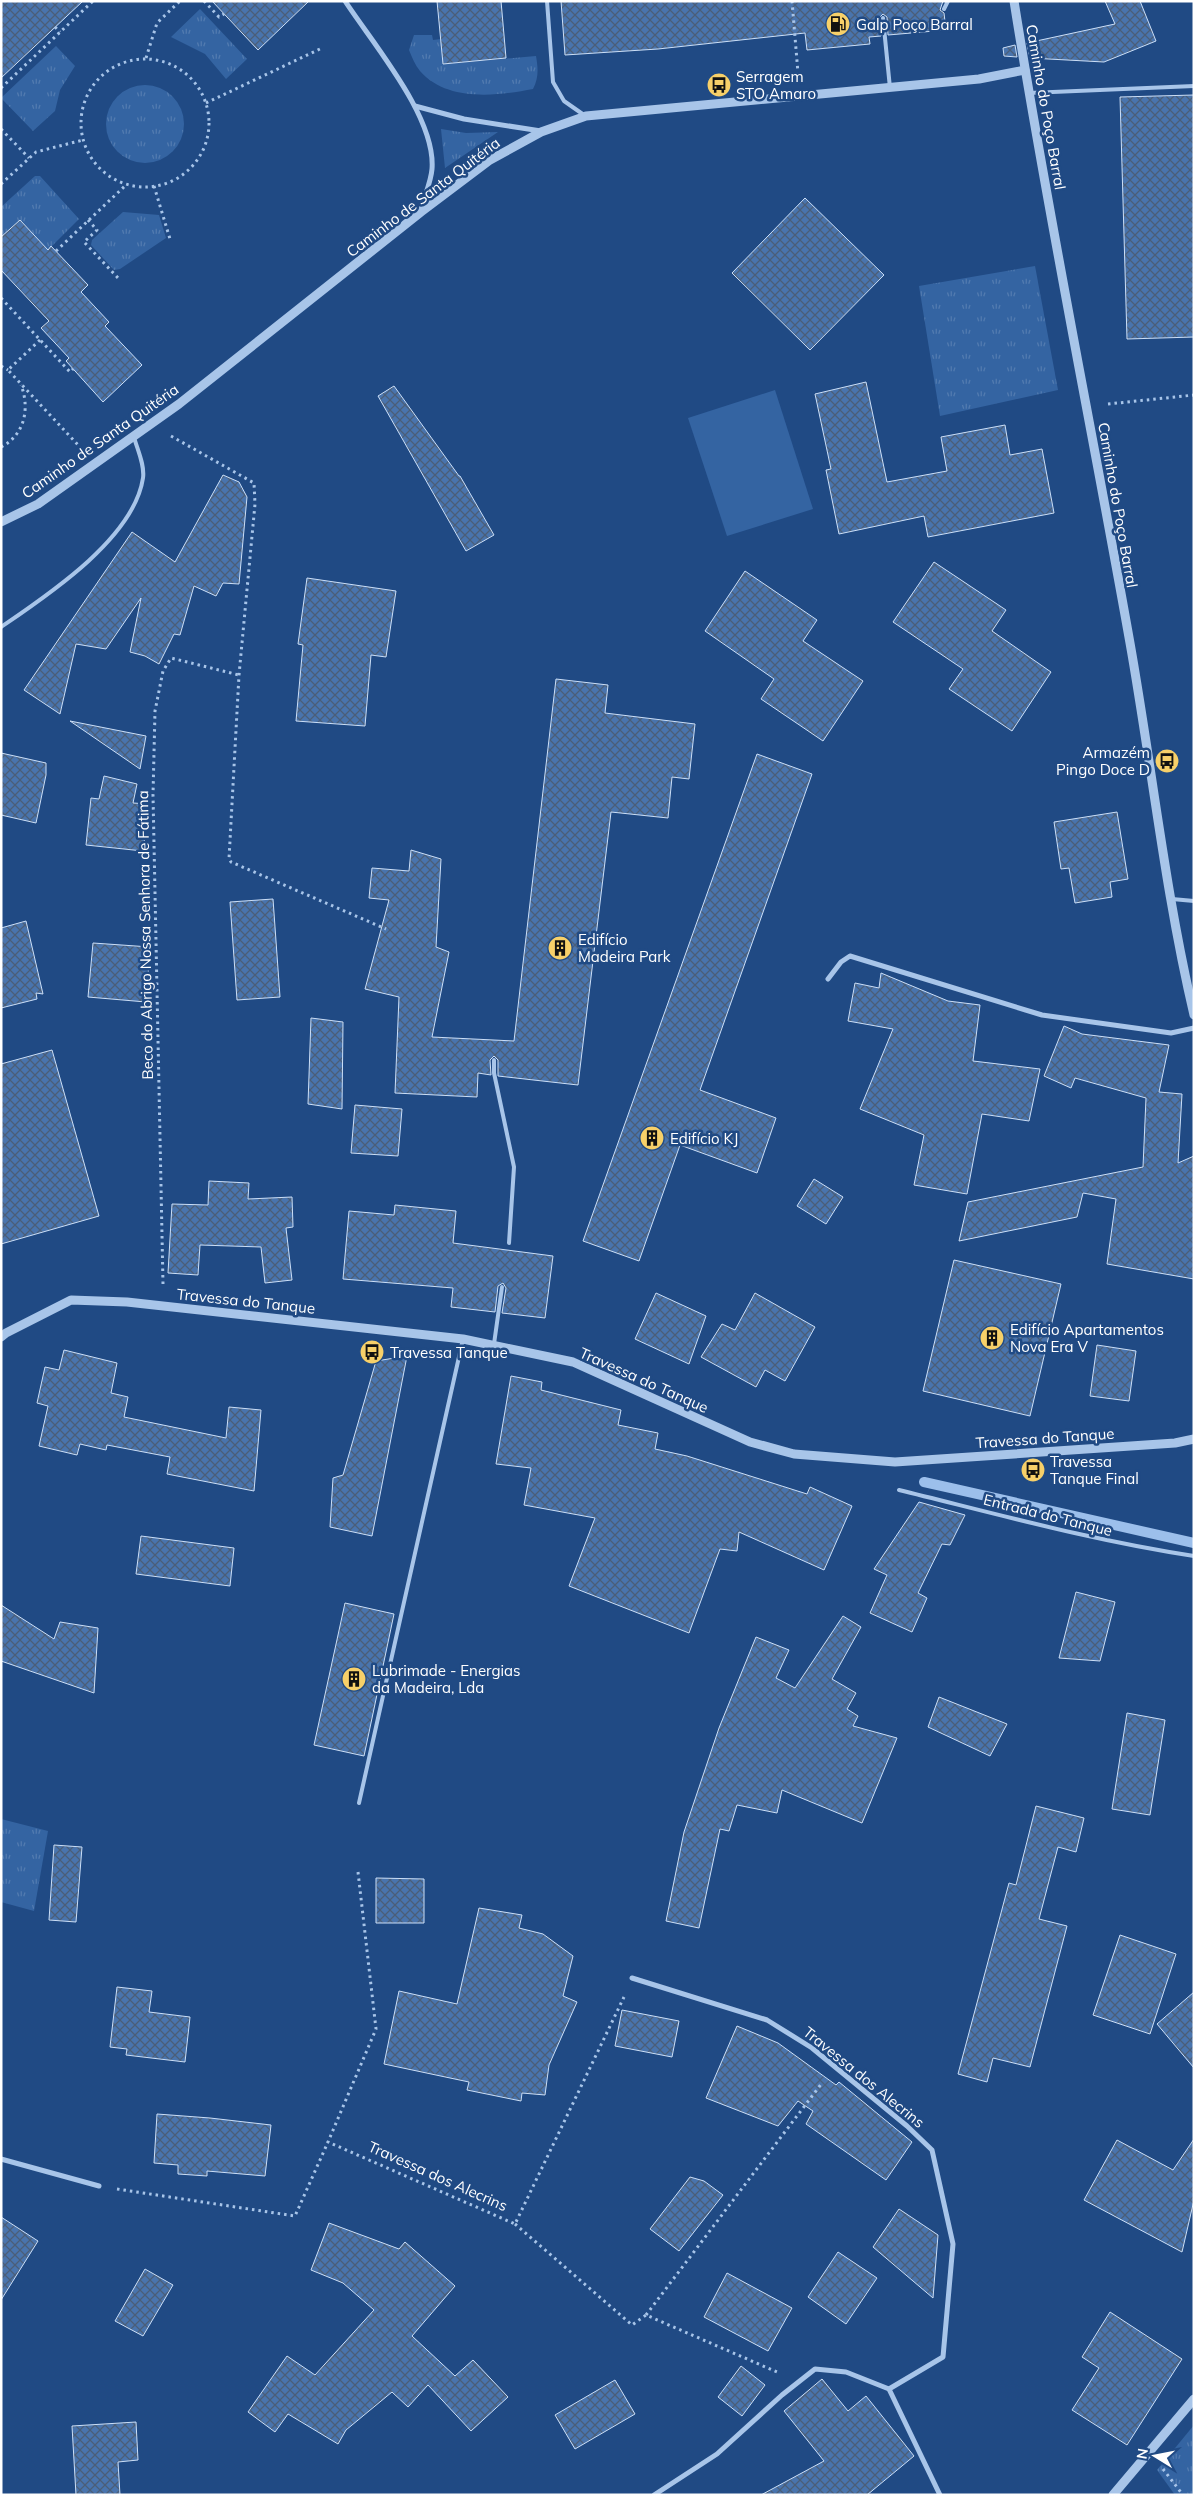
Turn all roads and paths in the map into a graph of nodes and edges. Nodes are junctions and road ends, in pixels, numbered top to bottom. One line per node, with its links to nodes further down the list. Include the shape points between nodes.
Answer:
1 (93, 1): 13 (path)
2 (180, 1): 15 (path, via 157,23)
3 (204, 1): 10 (path, via 219,17)
4 (345, 1): 23 (street)
5 (546, 1): 24 (lane, via 553,82 564,101)
6 (792, 1): 17 (path)
7 (948, 1): 9 (lane)
8 (1014, 1): 16 (street, Caminho do Poço Barral)
9 (944, 9)
10 (224, 14)
11 (883, 18): 20 (lane)
12 (55, 27): 13 (path)
13 (60, 32): 19 (path)
14 (322, 48): 22 (path)
15 (146, 58): 22 (path, via 166,62 184,71 197,85); 27 (path, via 127,61 109,70 95,84 85,101 81,120)
16 (1025, 70): 20 (street, Caminho de Santa Quitéria, via 979,79); 21 (street, Caminho do Poço Barral)
17 (798, 77)
18 (1194, 86): 21 (lane)
19 (1, 88)
20 (890, 88): 24 (street, Caminho de Santa Quitéria)
21 (1029, 93): 52 (street, Caminho do Poço Barral, via 1130,645)
22 (206, 103): 31 (path, via 209,121 207,140 200,156 188,171 172,181)
23 (415, 106): 26 (street, via 464,119); 32 (street, via 430,142 432,169)
24 (586, 116): 26 (street, Caminho de Santa Quitéria)
25 (1, 129): 28 (path)
26 (541, 132): 32 (street, Caminho de Santa Quitéria, via 490,160)
27 (84, 140): 28 (path, via 36,152); 29 (path, via 91,157 103,171)
28 (29, 158): 30 (path)
29 (127, 183): 31 (path); 33 (path)
30 (1, 184)
31 (154, 186): 34 (path)
32 (421, 212): 46 (street, Caminho de Santa Quitéria)
33 (88, 220): 35 (path); 36 (path, via 97,230 84,242)
34 (170, 239)
35 (56, 251)
36 (119, 279)
37 (1, 298): 38 (path)
38 (40, 340): 40 (path, via 70,372); 41 (path)
39 (1, 366): 41 (path)
40 (73, 369)
41 (8, 370): 42 (path)
42 (20, 382): 47 (path, via 25,395 23,423 16,436); 48 (path)
43 (1194, 395): 44 (path)
44 (1108, 404)
45 (169, 434): 51 (path, via 254,483 255,504)
46 (134, 437): 49 (street, Caminho de Santa Quitéria, via 38,504); 50 (lane, via 144,476 127,518 98,552 52,592)
47 (1, 447)
48 (81, 448)
49 (1, 522)
50 (1, 627)
51 (239, 675): 54 (path, via 229,859); 60 (path, Beco do Abrigo Nossa Senhora de Fátima, via 171,658 163,671 154,711)
52 (1170, 899): 53 (lane); 56 (street, Caminho do Poço Barral)
53 (1194, 901)
54 (386, 929)
55 (828, 979): 57 (street, via 850,956 1042,1015 1171,1033)
56 (1194, 1014)
57 (1194, 1028)
58 (494, 1060): 59 (lane, via 514,1167)
59 (509, 1242)
60 (163, 1284)
61 (502, 1287): 64 (lane)
62 (3, 1333): 63 (street, Travessa do Tanque, via 70,1300 136,1303)
63 (463, 1339): 64 (street, Travessa do Tanque); 68 (lane)
64 (494, 1344): 65 (street, Travessa do Tanque, via 573,1362 750,1442 794,1454 895,1462 1175,1443)
65 (1194, 1439)
66 (899, 1490): 67 (lane, Entrada do Tanque, via 1088,1537)
67 (1194, 1556)
68 (359, 1804)
69 (358, 1872): 72 (path, via 376,2029)
70 (632, 1978): 71 (street, Travessa dos Alecrins, via 767,2020); 75 (path, Travessa dos Alecrins)
71 (834, 2066): 76 (path); 78 (street, Travessa dos Alecrins, via 932,2150 953,2244 943,2358)
72 (328, 2142): 74 (path, via 295,2216); 75 (path, Travessa dos Alecrins)
73 (1, 2159): 74 (street)
74 (99, 2186)
75 (515, 2224): 76 (path, via 632,2326)
76 (646, 2315): 77 (path)
77 (799, 2382): 78 (street, via 816,2369 846,2372); 81 (street, via 717,2454)
78 (889, 2388): 82 (street)
79 (1194, 2399): 83 (street)
80 (1162, 2467): 84 (path)
81 (654, 2495)
82 (940, 2495)
83 (1113, 2495)
84 (1182, 2495)

